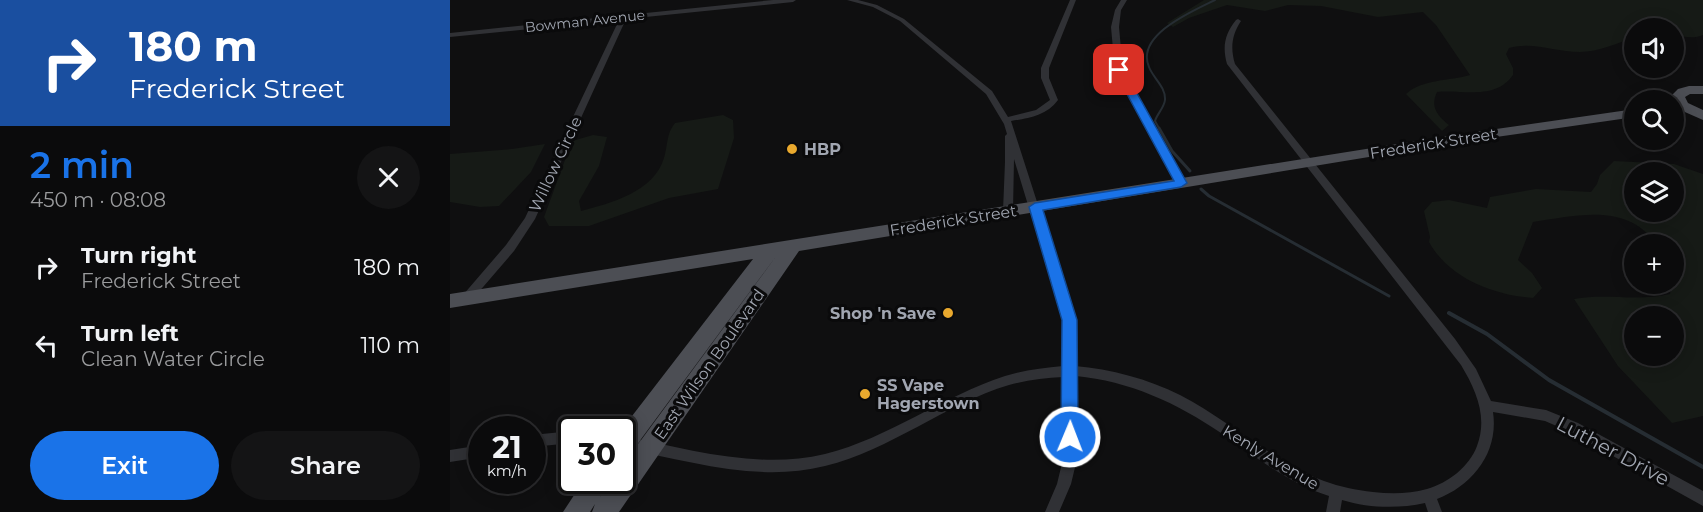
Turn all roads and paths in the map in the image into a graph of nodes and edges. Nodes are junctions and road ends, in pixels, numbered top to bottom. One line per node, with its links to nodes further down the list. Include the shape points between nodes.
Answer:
1 (793, 0): 5 (street, Bowman Avenue)
2 (850, 0): 14 (street, via 875,6 902,20 978,82)
3 (1073, 0): 14 (street, via 1045,68 1052,104)
4 (1124, 0): 16 (street, via 1115,27 1119,70)
5 (624, 18): 7 (street, Bowman Avenue); 22 (street, Willow Circle, via 530,219 510,248)
6 (1238, 21): 15 (street, Kenly Avenue, via 1227,39 1232,64)
7 (450, 35)
8 (1703, 90): 9 (main road)
9 (1684, 91)
10 (1684, 107): 13 (main road)
11 (1684, 113): 13 (main road)
12 (1624, 115): 15 (main road, Frederick Street)
13 (1702, 116)
14 (1007, 122): 17 (street); 18 (street)
15 (1308, 162): 16 (main road, Frederick Street); 25 (street, Kenly Avenue, via 1462,356)
16 (1181, 183): 17 (main road, Frederick Street)
17 (1035, 207): 18 (main road, Frederick Street); 24 (street, via 1070,320)
18 (1008, 211): 19 (main road, Frederick Street)
19 (793, 246): 20 (main road, Frederick Street); 23 (main road, East Wilson Boulevard)
20 (770, 249): 21 (main road, East Wilson Boulevard); 22 (main road, Frederick Street)
21 (736, 294): 23 (main road, via 739,304 710,345); 26 (main road, East Wilson Boulevard)
22 (458, 299)
23 (718, 352): 28 (main road, East Wilson Boulevard)
24 (1071, 371): 28 (street, Kenly Avenue, via 995,384 878,442 850,453 796,465 736,466); 32 (street, Kenly Avenue, via 1127,380 1176,399 1283,468); 37 (street, via 1070,459 1065,484)
25 (1485, 405): 33 (street, Kenly Avenue, via 1485,446 1476,462 1466,475); 34 (street, Luther Drive, via 1537,414 1573,427)
26 (636, 428)
27 (636, 446): 28 (street, Kenly Avenue)
28 (649, 448): 36 (main road, East Wilson Boulevard)
29 (468, 453): 30 (street)
30 (450, 456)
31 (588, 494): 35 (main road)
32 (1336, 494): 33 (street, Kenly Avenue, via 1399,501); 38 (street)
33 (1429, 496): 39 (street)
34 (1703, 499)
35 (575, 512)
36 (604, 512)
37 (1052, 512)
38 (1334, 512)
39 (1435, 512)

